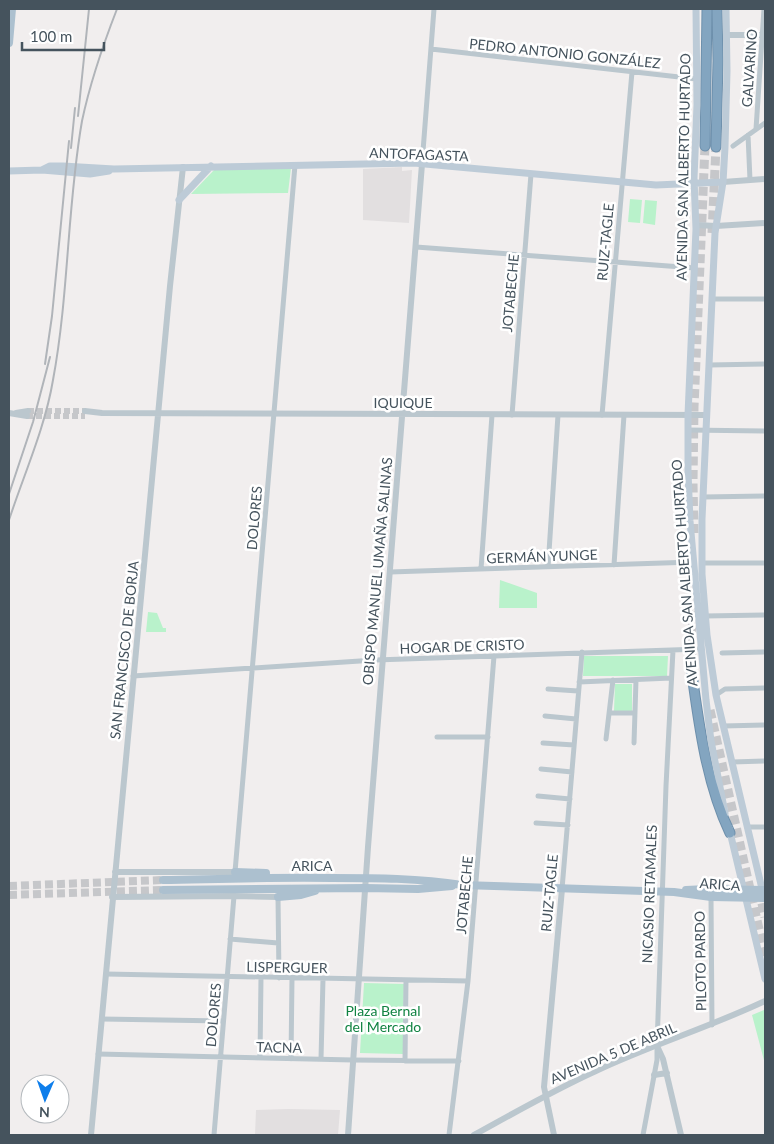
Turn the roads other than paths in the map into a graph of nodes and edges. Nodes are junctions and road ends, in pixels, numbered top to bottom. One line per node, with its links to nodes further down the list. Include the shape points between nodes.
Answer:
1 (12, 9): 10 (main road)
2 (434, 9): 11 (street, OBISPO MANUEL UMAÑA SALINAS)
3 (696, 9): 13 (main road, AVENIDA SAN ALBERTO HURTADO)
4 (707, 9): 17 (highway)
5 (717, 9): 19 (highway)
6 (726, 9): 8 (main road, AVENIDA SAN ALBERTO HURTADO)
7 (764, 9): 9 (street, GALVARINO)
8 (726, 35): 9 (street); 29 (main road, AVENIDA SAN ALBERTO HURTADO)
9 (764, 35): 15 (street, GALVARINO)
10 (9, 43)
11 (431, 49): 12 (street, PEDRO ANTONIO GONZÁLEZ); 20 (street, OBISPO MANUEL UMAÑA SALINAS)
12 (632, 72): 13 (street, PEDRO ANTONIO GONZÁLEZ); 28 (street, RUIZ-TAGLE)
13 (697, 79): 30 (main road, AVENIDA SAN ALBERTO HURTADO)
14 (765, 123): 15 (street)
15 (756, 129): 16 (street)
16 (748, 135): 18 (street); 27 (street)
17 (705, 146)
18 (733, 146)
19 (716, 147)
20 (422, 164): 21 (main road, ANTOFAGASTA); 25 (main road, ANTOFAGASTA); 37 (street, OBISPO MANUEL UMAÑA SALINAS)
21 (295, 165): 22 (main road, ANTOFAGASTA); 49 (street, DOLORES)
22 (211, 166): 23 (main road, ANTOFAGASTA); 33 (main road)
23 (183, 167): 24 (main road, ANTOFAGASTA, via 114,169 50,166 42,170); 33 (street, SAN FRANCISCO DE BORJA)
24 (9, 171)
25 (531, 174): 28 (main road, ANTOFAGASTA); 38 (street, JOTABECHE)
26 (765, 179): 27 (street)
27 (750, 180): 29 (street)
28 (623, 182): 31 (main road, ANTOFAGASTA); 39 (street, RUIZ-TAGLE)
29 (723, 182): 30 (main road, ANTOFAGASTA); 36 (main road, AVENIDA SAN ALBERTO HURTADO)
30 (694, 183): 31 (main road, ANTOFAGASTA); 32 (main road, AVENIDA SAN ALBERTO HURTADO)
31 (679, 185): 32 (main road)
32 (695, 194): 35 (main road, AVENIDA SAN ALBERTO HURTADO)
33 (179, 200): 48 (street, SAN FRANCISCO DE BORJA)
34 (765, 223): 36 (street)
35 (696, 225): 36 (street); 40 (main road, AVENIDA SAN ALBERTO HURTADO)
36 (716, 226): 41 (main road, AVENIDA SAN ALBERTO HURTADO)
37 (416, 246): 38 (street); 50 (street, OBISPO MANUEL UMAÑA SALINAS)
38 (524, 255): 39 (street); 54 (street, JOTABECHE)
39 (616, 262): 40 (street); 56 (street, RUIZ-TAGLE)
40 (695, 268): 51 (main road, AVENIDA SAN ALBERTO HURTADO)
41 (712, 299): 42 (street); 44 (main road, AVENIDA SAN ALBERTO HURTADO)
42 (765, 299)
43 (765, 364): 44 (street)
44 (709, 365): 52 (main road, AVENIDA SAN ALBERTO HURTADO)
45 (28, 413): 46 (street)
46 (10, 414)
47 (85, 414): 48 (street, IQUIQUE)
48 (158, 414): 49 (street, IQUIQUE); 81 (street, SAN FRANCISCO DE BORJA)
49 (274, 414): 50 (street, IQUIQUE); 79 (street, DOLORES)
50 (402, 414): 53 (street, IQUIQUE); 69 (street, OBISPO MANUEL UMAÑA SALINAS)
51 (688, 414): 52 (street, IQUIQUE); 57 (street, IQUIQUE); 58 (main road, AVENIDA SAN ALBERTO HURTADO)
52 (707, 414): 59 (main road, AVENIDA SAN ALBERTO HURTADO)
53 (492, 415): 54 (street, IQUIQUE); 68 (street)
54 (512, 415): 55 (street, IQUIQUE)
55 (558, 415): 56 (street, IQUIQUE); 67 (street)
56 (602, 415): 57 (street, IQUIQUE)
57 (624, 415): 66 (street)
58 (688, 430): 59 (street); 63 (main road, AVENIDA SAN ALBERTO HURTADO)
59 (706, 431): 60 (street); 62 (main road, AVENIDA SAN ALBERTO HURTADO)
60 (765, 431)
61 (765, 496): 62 (street)
62 (704, 497): 64 (main road, AVENIDA SAN ALBERTO HURTADO)
63 (694, 562): 66 (street, GERMÁN YUNGE); 72 (main road, AVENIDA SAN ALBERTO HURTADO)
64 (702, 563): 65 (street); 71 (main road, AVENIDA SAN ALBERTO HURTADO)
65 (765, 563)
66 (614, 565): 67 (street, GERMÁN YUNGE)
67 (548, 567): 68 (street, GERMÁN YUNGE)
68 (481, 570): 69 (street, GERMÁN YUNGE)
69 (390, 572): 78 (street, OBISPO MANUEL UMAÑA SALINAS)
70 (765, 615): 71 (street)
71 (705, 616): 89 (main road, AVENIDA SAN ALBERTO HURTADO)
72 (701, 649): 73 (street, HOGAR DE CRISTO); 112 (main road, AVENIDA SAN ALBERTO HURTADO, via 711,741)
73 (673, 650): 74 (street, HOGAR DE CRISTO); 82 (street, NICASIO RETAMALES)
74 (582, 652): 77 (street, HOGAR DE CRISTO); 85 (street, RUIZ-TAGLE)
75 (765, 652): 76 (street)
76 (722, 653)
77 (494, 656): 78 (street, HOGAR DE CRISTO); 97 (street, JOTABECHE)
78 (383, 660): 79 (street, HOGAR DE CRISTO); 116 (street, OBISPO MANUEL UMAÑA SALINAS)
79 (252, 668): 81 (street, HOGAR DE CRISTO); 114 (street, DOLORES)
80 (692, 674): 112 (highway, via 703,741 720,808)
81 (134, 676): 113 (street, SAN FRANCISCO DE BORJA)
82 (671, 678): 84 (street); 125 (street, NICASIO RETAMALES)
83 (613, 680): 84 (street); 85 (street); 90 (street)
84 (636, 680): 91 (street)
85 (579, 682): 88 (street, RUIZ-TAGLE)
86 (548, 688): 88 (street)
87 (765, 688): 89 (street, via 725,689)
88 (578, 691): 93 (street, RUIZ-TAGLE)
89 (716, 695): 95 (main road, AVENIDA SAN ALBERTO HURTADO)
90 (611, 713): 91 (street); 98 (street)
91 (635, 713): 100 (street)
92 (545, 716): 93 (street)
93 (576, 719): 101 (street, RUIZ-TAGLE)
94 (765, 725): 95 (street)
95 (723, 726): 103 (main road, AVENIDA SAN ALBERTO HURTADO)
96 (437, 737): 97 (street)
97 (488, 737): 119 (street, JOTABECHE)
98 (606, 739)
99 (543, 743): 101 (street)
100 (634, 743)
101 (574, 745): 105 (street, RUIZ-TAGLE)
102 (765, 761): 103 (street)
103 (732, 762): 110 (main road, AVENIDA SAN ALBERTO HURTADO)
104 (541, 769): 105 (street)
105 (572, 772): 107 (street, RUIZ-TAGLE)
106 (538, 796): 107 (street)
107 (570, 799): 109 (street, RUIZ-TAGLE)
108 (536, 823): 109 (street)
109 (568, 825): 122 (street, RUIZ-TAGLE)
110 (747, 827): 111 (street); 124 (main road, AVENIDA SAN ALBERTO HURTADO)
111 (765, 828)
112 (730, 833): 127 (main road, AVENIDA SAN ALBERTO HURTADO)
113 (115, 872): 114 (street); 129 (street, SAN FRANCISCO DE BORJA)
114 (235, 872): 115 (main road)
115 (306, 877): 116 (main road, ARICA); 117 (main road, ARICA)
116 (366, 878): 118 (main road, ARICA); 121 (street, OBISPO MANUEL UMAÑA SALINAS)
117 (162, 880)
118 (462, 885): 119 (main road, ARICA); 121 (main road, ARICA, via 418,890)
119 (476, 885): 122 (main road, ARICA); 144 (street, JOTABECHE)
120 (324, 888): 121 (main road, ARICA); 123 (main road, ARICA); 130 (main road)
121 (365, 888): 142 (street, OBISPO MANUEL UMAÑA SALINAS)
122 (562, 889): 125 (main road, ARICA); 160 (street, RUIZ-TAGLE)
123 (162, 890)
124 (764, 890): 127 (main road, ARICA); 132 (main road, AVENIDA SAN ALBERTO HURTADO)
125 (662, 892): 126 (main road, ARICA); 149 (street, NICASIO RETAMALES)
126 (674, 892): 127 (main road, ARICA, via 707,889); 131 (main road, ARICA)
127 (745, 894): 131 (main road, ARICA); 132 (main road, ARICA); 141 (main road, AVENIDA SAN ALBERTO HURTADO)
128 (234, 896): 129 (street); 130 (street); 133 (street, DOLORES)
129 (112, 897): 135 (street, SAN FRANCISCO DE BORJA)
130 (278, 897): 134 (street)
131 (711, 897): 148 (street, PILOTO PARDO)
132 (765, 899)
133 (230, 939): 134 (street); 136 (street, DOLORES)
134 (278, 942): 138 (street)
135 (106, 974): 136 (street, LISPERGUER); 146 (street, SAN FRANCISCO DE BORJA)
136 (227, 976): 137 (street, LISPERGUER); 147 (street, DOLORES)
137 (261, 977): 138 (street, LISPERGUER); 152 (street)
138 (278, 978): 139 (street, LISPERGUER)
139 (292, 978): 140 (street, LISPERGUER); 153 (street)
140 (323, 979): 142 (street, LISPERGUER); 154 (street)
141 (765, 979)
142 (359, 980): 143 (street, LISPERGUER); 155 (street, OBISPO MANUEL UMAÑA SALINAS)
143 (406, 980): 144 (street, LISPERGUER); 156 (street)
144 (468, 981): 157 (street, JOTABECHE)
145 (765, 1000): 148 (street, AVENIDA 5 DE ABRIL)
146 (102, 1019): 147 (street); 150 (street, SAN FRANCISCO DE BORJA)
147 (223, 1021): 151 (street, DOLORES)
148 (712, 1024): 149 (street, AVENIDA 5 DE ABRIL)
149 (658, 1046): 158 (street, NICASIO RETAMALES); 159 (street); 160 (street, AVENIDA 5 DE ABRIL)
150 (98, 1054): 151 (street, TACNA); 161 (street, SAN FRANCISCO DE BORJA)
151 (220, 1057): 152 (street, TACNA); 162 (street, DOLORES)
152 (260, 1058): 153 (street, TACNA)
153 (290, 1059): 154 (street, TACNA)
154 (321, 1060): 155 (street, TACNA)
155 (353, 1060): 156 (street, TACNA); 163 (street, OBISPO MANUEL UMAÑA SALINAS)
156 (405, 1061): 157 (street, TACNA)
157 (459, 1061): 164 (street, JOTABECHE)
158 (667, 1073): 159 (street); 168 (street, NICASIO RETAMALES)
159 (654, 1076): 167 (street)
160 (545, 1096): 165 (street, AVENIDA 5 DE ABRIL); 166 (street, RUIZ-TAGLE)
161 (91, 1135)
162 (214, 1135)
163 (348, 1135)
164 (449, 1135)
165 (474, 1135)
166 (554, 1135)
167 (643, 1135)
168 (681, 1135)

